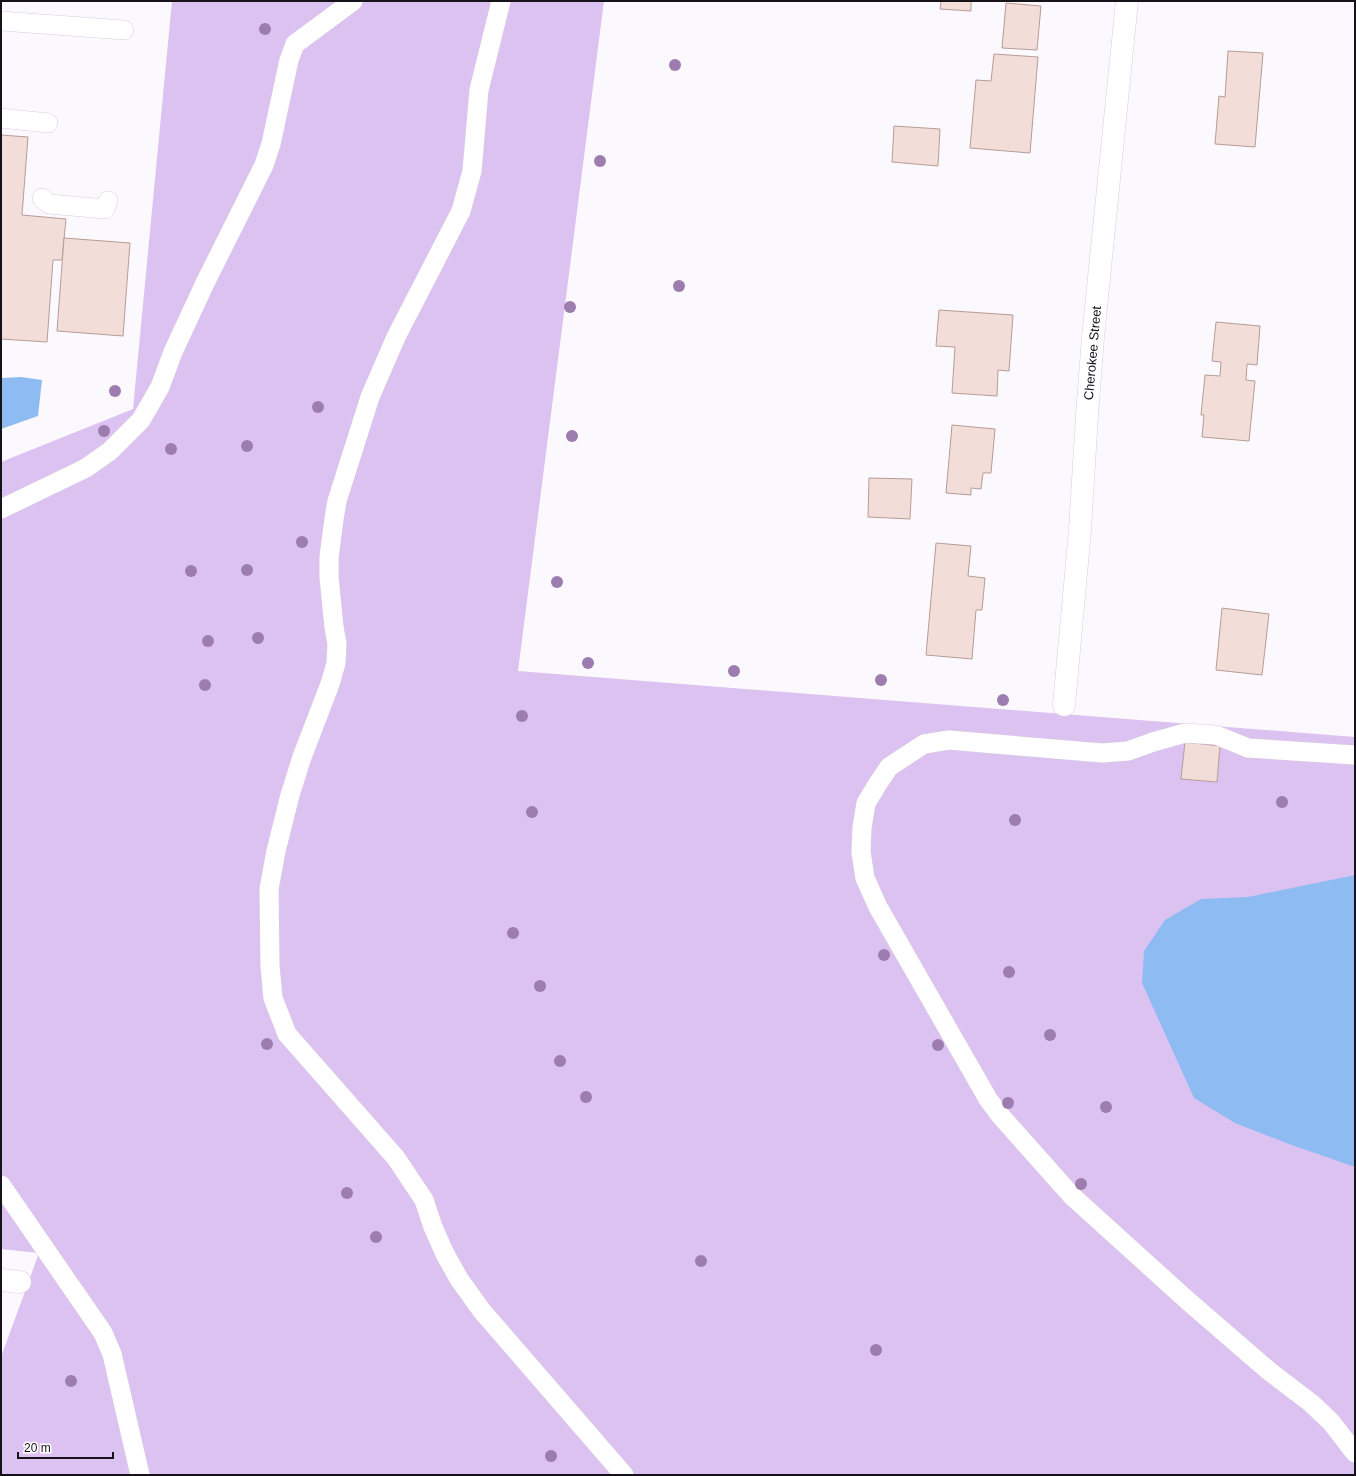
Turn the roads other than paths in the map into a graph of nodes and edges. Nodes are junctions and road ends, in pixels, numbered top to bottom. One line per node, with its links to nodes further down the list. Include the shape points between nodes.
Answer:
1 (353, 1): 10 (lane, via 296,44 289,60 271,144 264,164 205,283 160,387 141,420 110,451 86,468)
2 (501, 1): 16 (lane, via 479,90 472,171 461,211 396,337 370,397 334,518 329,577 337,644 336,663 302,757 276,851 269,889 270,966 273,998 287,1034 396,1158 424,1200 439,1240 459,1279 482,1311)
3 (1127, 1): 11 (street, Cherokee Street, via 1093,337 1080,530)
4 (1, 22): 5 (lane)
5 (124, 30)
6 (1, 118): 7 (lane)
7 (48, 123)
8 (42, 198): 9 (lane, via 49,204 105,209)
9 (108, 201)
10 (1, 510)
11 (1064, 705)
12 (1355, 755): 14 (lane, via 1248,748 1216,735 1185,733 1128,751 1102,754 949,740 924,744 889,767 876,785 866,803 861,852 865,878 878,907 999,1114 1059,1183 1093,1217 1269,1371 1311,1403 1331,1422)
13 (1, 1185): 15 (lane, via 103,1333 112,1354)
14 (1355, 1453)
15 (140, 1475)
16 (624, 1475)

